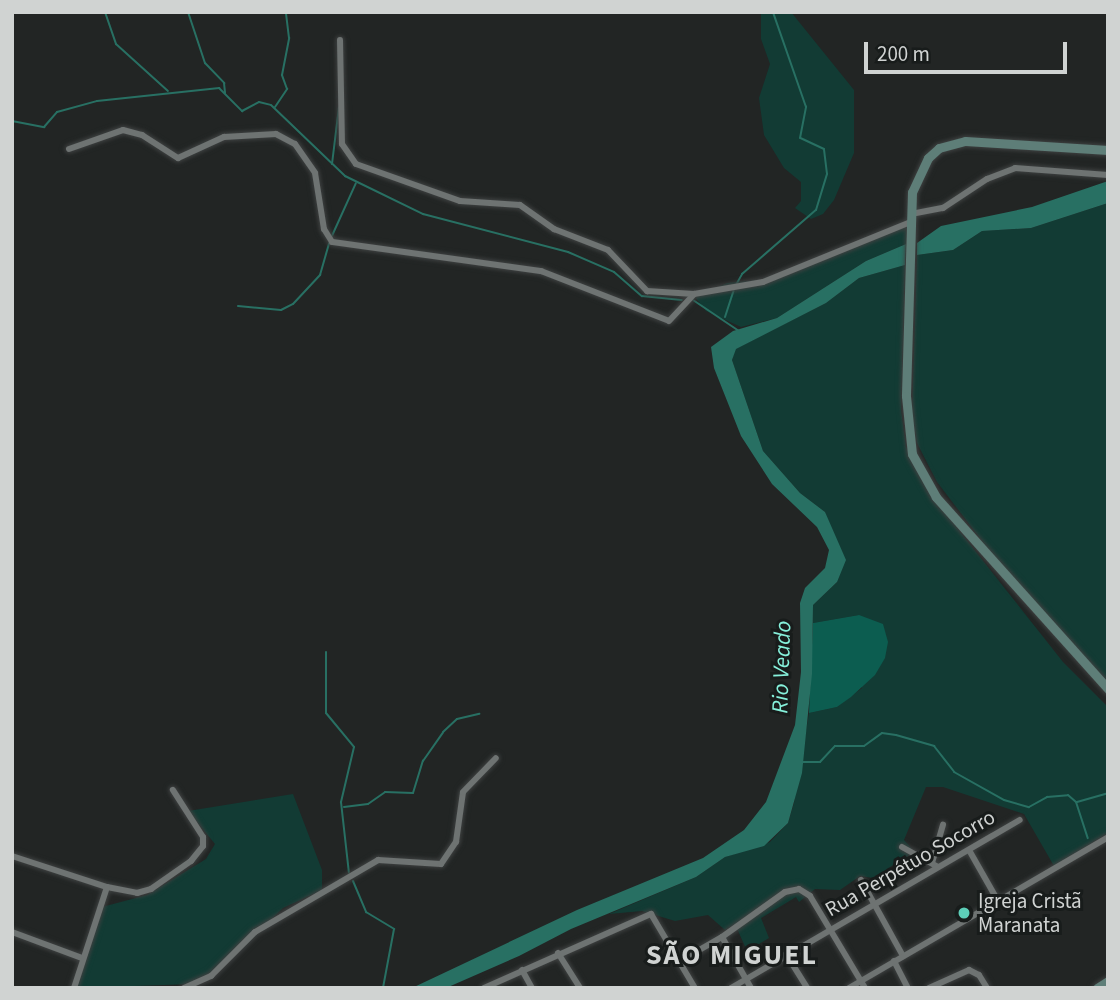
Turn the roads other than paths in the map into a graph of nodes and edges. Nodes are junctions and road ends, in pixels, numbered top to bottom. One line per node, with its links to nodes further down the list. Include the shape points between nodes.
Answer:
1 (340, 40): 6 (street, via 342,145 356,164 470,203 520,205 559,231 608,250 648,291)
2 (69, 149): 6 (street, via 123,130 142,135 178,158 225,137 276,134 295,144 315,173 325,234 338,244 380,246 541,271 662,320 674,319)
3 (1108, 150): 5 (main road, via 951,143 939,148 920,168)
4 (1108, 175): 5 (street, via 1015,168 943,208)
5 (911, 218): 6 (street, via 764,282); 7 (main road, via 907,420 917,464 952,517)
6 (694, 294)
7 (1108, 689)
8 (496, 758): 36 (street, via 463,792 456,842 441,864 378,860 255,932 211,976)
9 (173, 790): 18 (street, via 203,837 201,851 150,889 137,893)
10 (1020, 820): 14 (street, Rua Perpétuo Socorro)
11 (943, 825): 16 (street, Rua Perpétuo Socorro)
12 (1108, 837): 19 (street)
13 (902, 847): 16 (street)
14 (969, 849): 16 (street, Rua Perpétuo Socorro); 19 (street)
15 (12, 856): 18 (street)
16 (935, 865): 20 (street, Rua Perpétuo Socorro)
17 (861, 880): 20 (street)
18 (107, 887): 27 (street)
19 (998, 901): 26 (street)
20 (875, 904): 21 (street, Rua Perpétuo Socorro); 26 (street)
21 (831, 929): 23 (street, via 810,896 799,889 785,892); 25 (street, Rua Perpétuo Socorro); 32 (street)
22 (12, 932): 27 (street)
23 (722, 937): 28 (street); 31 (street)
24 (558, 953): 28 (street, via 651,914); 30 (street); 38 (street)
25 (786, 954): 31 (street, Rua Perpétuo Socorro); 42 (street)
26 (903, 956): 29 (street)
27 (82, 958): 35 (street)
28 (680, 961): 39 (street)
29 (894, 961): 32 (street); 45 (street)
30 (522, 970): 34 (street); 37 (street)
31 (745, 978): 40 (street, Rua Perpétuo Socorro); 41 (street)
32 (861, 981): 43 (street); 44 (street)
33 (1108, 981): 48 (main road)
34 (486, 987)
35 (74, 988)
36 (184, 988)
37 (532, 988)
38 (580, 988)
39 (695, 988)
40 (731, 988)
41 (751, 988)
42 (807, 988)
43 (849, 988)
44 (865, 988)
45 (908, 988)
46 (929, 988): 47 (street, via 963,970 979,975)
47 (987, 988)
48 (1097, 988)

